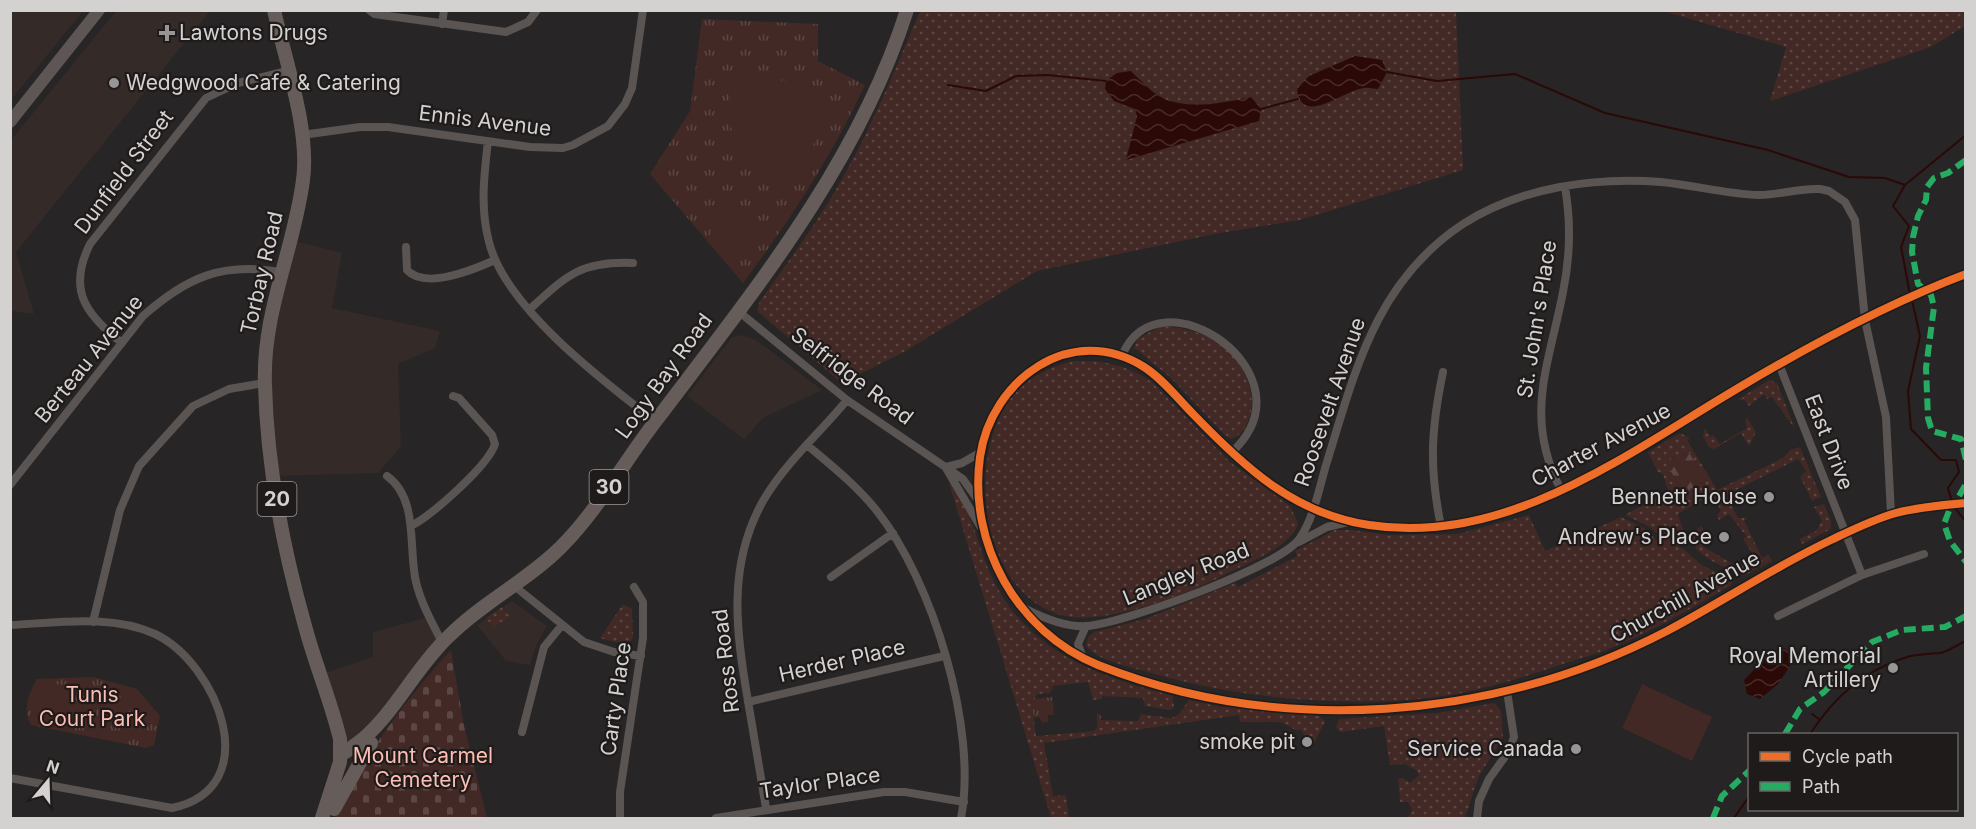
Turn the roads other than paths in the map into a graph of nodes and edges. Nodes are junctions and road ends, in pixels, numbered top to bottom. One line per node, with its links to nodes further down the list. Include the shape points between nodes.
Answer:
1 (99, 10): 10 (main road)
2 (274, 10): 9 (main road, Torbay Road / 20)
3 (369, 10): 8 (street)
4 (444, 10): 8 (street)
5 (537, 10): 8 (street, via 528,22 506,32)
6 (643, 10): 12 (street, Ennis Avenue, via 632,88 608,126 563,148)
7 (907, 10): 20 (main road, Logy Bay Road / 30, via 895,48 841,162)
8 (442, 24)
9 (287, 70): 11 (main road, Torbay Road / 20); 22 (street, Dunfield Street, via 231,85 206,98 90,244 81,268 84,302 96,322)
10 (10, 122)
11 (302, 135): 12 (street, Ennis Avenue, via 388,127); 17 (main road, Torbay Road / 20, via 304,178)
12 (488, 141): 15 (street, via 482,201)
13 (1565, 187): 21 (street, Roosevelt Avenue, via 1614,181 1660,182 1760,195 1810,189 1828,191 1845,202 1855,220); 36 (street, St. John's Place, via 1569,238 1566,269 1541,393 1545,445); 39 (street, Roosevelt Avenue, via 1504,204 1464,223 1439,242 1395,291 1369,334)
14 (406, 247): 15 (street, via 407,270 428,278 457,274)
15 (495, 260): 19 (street, via 509,285)
16 (633, 263): 19 (street, via 603,262 584,268 556,285)
17 (281, 272): 22 (street, Berteau Avenue, via 237,268 190,281 143,316); 26 (main road, Torbay Road / 20, via 267,331)
18 (1965, 274): 21 (street, Charter Avenue, via 1916,292)
19 (530, 309): 29 (street, via 588,367)
20 (738, 311): 28 (street, Selfridge Road); 29 (main road, Logy Bay Road / 30)
21 (1865, 320): 24 (street, Charter Avenue); 40 (street, Roosevelt Avenue, via 1886,417)
22 (122, 343): 35 (street, Berteau Avenue)
23 (1122, 356): 31 (street, Charter Avenue, via 1076,354 1034,368 1013,385 995,408); 32 (street, Charter Avenue, via 1155,375); 32 (street, via 1130,340 1160,323 1210,333 1234,351 1250,372 1256,407 1249,431)
24 (1779, 364): 36 (street, Charter Avenue); 46 (street, East Drive)
25 (1443, 372): 43 (street, via 1431,461)
26 (264, 383): 55 (street, via 230,389 193,406 139,466 124,496); 66 (main road, Torbay Road / 20, via 271,463 295,584)
27 (453, 396): 42 (street, via 486,428 495,444 488,457 457,489)
28 (847, 400): 30 (street, Ross Road); 33 (street, Selfridge Road)
29 (655, 421): 51 (main road, Logy Bay Road / 30, via 563,545)
30 (807, 445): 45 (street, via 864,496); 64 (street, Ross Road, via 763,501 741,557 735,609)
31 (981, 452): 33 (street); 38 (street, Charter Avenue)
32 (1231, 453): 39 (street, Charter Avenue, via 1258,477)
33 (946, 467): 38 (street, Selfridge Road, via 967,483); 44 (street, Selfridge Road)
34 (387, 476): 42 (street, via 402,491)
35 (10, 485)
36 (1561, 490): 43 (street, Charter Avenue, via 1495,516)
37 (1964, 503): 40 (street, Churchill Avenue)
38 (979, 505): 44 (street, Charter Avenue)
39 (1312, 509): 41 (street, Charter Avenue); 47 (street)
40 (1891, 514): 46 (street, Churchill Avenue)
41 (1351, 521): 43 (street, Charter Avenue, via 1396,528); 47 (street, Langley Road, via 1326,527)
42 (411, 526): 59 (street, via 417,585)
43 (1441, 526)
44 (983, 532): 53 (street, Churchill Avenue, via 1003,580)
45 (892, 533): 50 (street); 61 (street, via 913,568 934,617)
46 (1845, 534): 49 (street, East Drive); 63 (street, Churchill Avenue, via 1635,647)
47 (1296, 543): 58 (street, Langley Road, via 1185,598 1127,619)
48 (1924, 555): 49 (street)
49 (1862, 575): 54 (street)
50 (831, 577)
51 (513, 585): 57 (street); 59 (main road, Logy Bay Road / 30)
52 (634, 587): 60 (street, Carty Place, via 643,602)
53 (1021, 606): 58 (street, Langley Road, via 1057,622); 62 (street, Churchill Avenue, via 1049,637)
54 (1778, 616)
55 (93, 622): 56 (street); 71 (street, via 116,623 154,634 194,665 213,695 224,729 225,758 219,777 196,800 172,808)
56 (10, 625)
57 (562, 625): 60 (street, via 596,648); 68 (street, via 541,656)
58 (1086, 626): 62 (street, via 1078,644)
59 (442, 642): 65 (main road, Logy Bay Road / 30)
60 (642, 656): 76 (street, Carty Place, via 620,792)
61 (944, 656): 64 (street, Herder Place); 72 (street, via 965,753)
62 (1083, 658): 63 (street, Churchill Avenue, via 1143,681 1292,708 1394,708)
63 (1507, 691): 79 (street, via 1514,736 1479,801)
64 (748, 702): 73 (street, Ross Road)
65 (385, 715): 67 (main road, Logy Bay Road / 30); 69 (main road, Logy Bay Road / 30)
66 (335, 721): 67 (main road, via 345,733 353,735); 70 (main road, Torbay Road / 20)
67 (374, 726): 70 (main road, Logy Bay Road / 30)
68 (522, 732)
69 (371, 743): 70 (main road, via 352,758); 75 (main road, Logy Bay Road)
70 (341, 755): 74 (main road)
71 (10, 778)
72 (964, 802): 73 (street, Taylor Place, via 884,792); 78 (street)
73 (766, 808): 77 (street, Taylor Place)
74 (322, 819)
75 (327, 819)
76 (620, 819)
77 (716, 819)
78 (961, 819)
79 (1477, 819)

